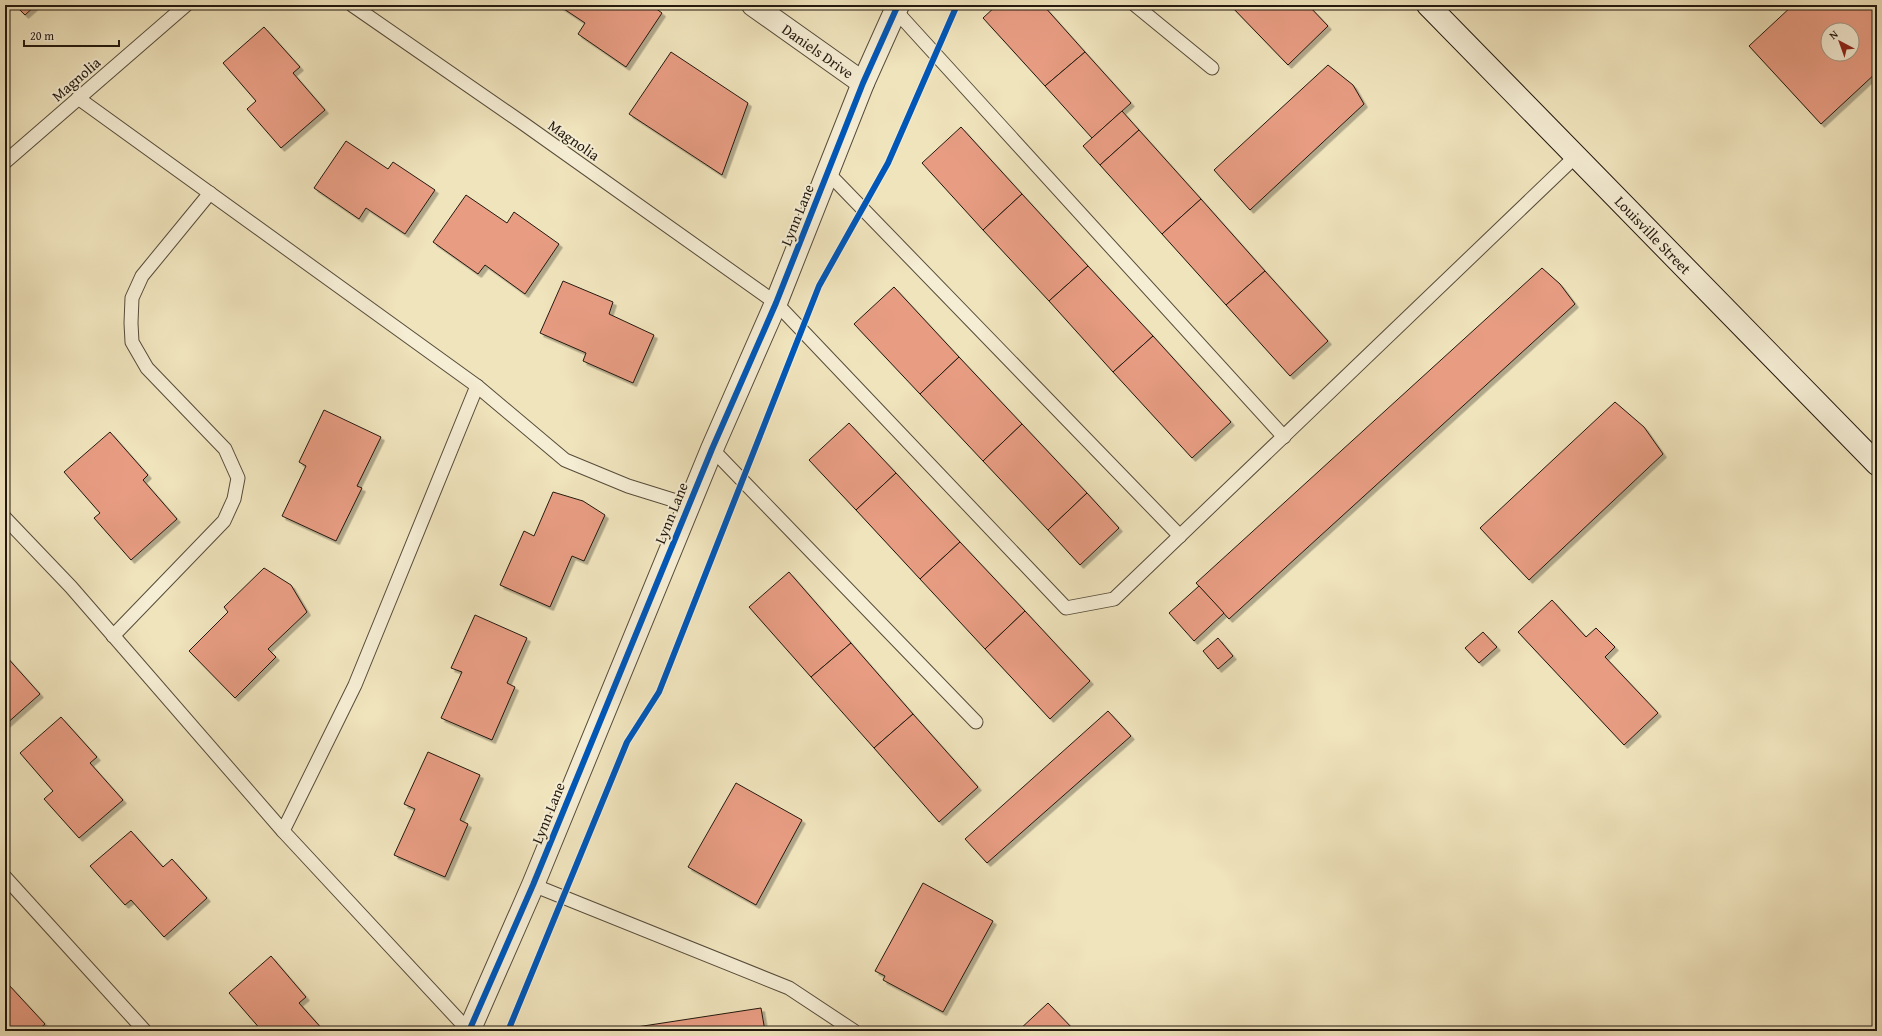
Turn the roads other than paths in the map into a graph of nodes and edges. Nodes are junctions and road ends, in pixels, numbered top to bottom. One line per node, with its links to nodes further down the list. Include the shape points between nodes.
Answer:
1 (186, 5): 9 (lane, Magnolia)
2 (352, 5): 14 (lane, Magnolia)
3 (753, 5): 8 (street, Daniels Drive)
4 (1135, 5): 7 (lane)
5 (1428, 5): 10 (street, Louisville Street)
6 (897, 7): 8 (street, Lynn Lane); 16 (lane)
7 (1212, 68)
8 (863, 83): 12 (street, Lynn Lane)
9 (78, 98): 11 (lane, Magnolia); 13 (lane)
10 (1576, 156): 16 (lane); 18 (street, Louisville Street)
11 (5, 162)
12 (828, 173): 14 (street, Lynn Lane); 21 (lane)
13 (210, 193): 15 (lane); 22 (lane, via 142,276 132,298 132,342 147,368 225,449 238,478 234,499 224,521)
14 (776, 303): 17 (street, Lynn Lane); 21 (lane, Magnolia, via 1066,608 1114,599)
15 (477, 386): 19 (lane, via 565,460 628,486); 24 (lane, via 356,686)
16 (1284, 437): 21 (lane)
17 (712, 449): 19 (street, Lynn Lane); 23 (lane)
18 (1877, 464)
19 (689, 505): 26 (street, Lynn Lane)
20 (5, 518): 22 (lane)
21 (1180, 536)
22 (114, 636): 24 (lane)
23 (976, 722)
24 (283, 831): 28 (lane)
25 (5, 877): 27 (lane)
26 (533, 885): 28 (street, Lynn Lane); 29 (lane, via 789,988)
27 (145, 1031)
28 (469, 1031)
29 (854, 1031)

